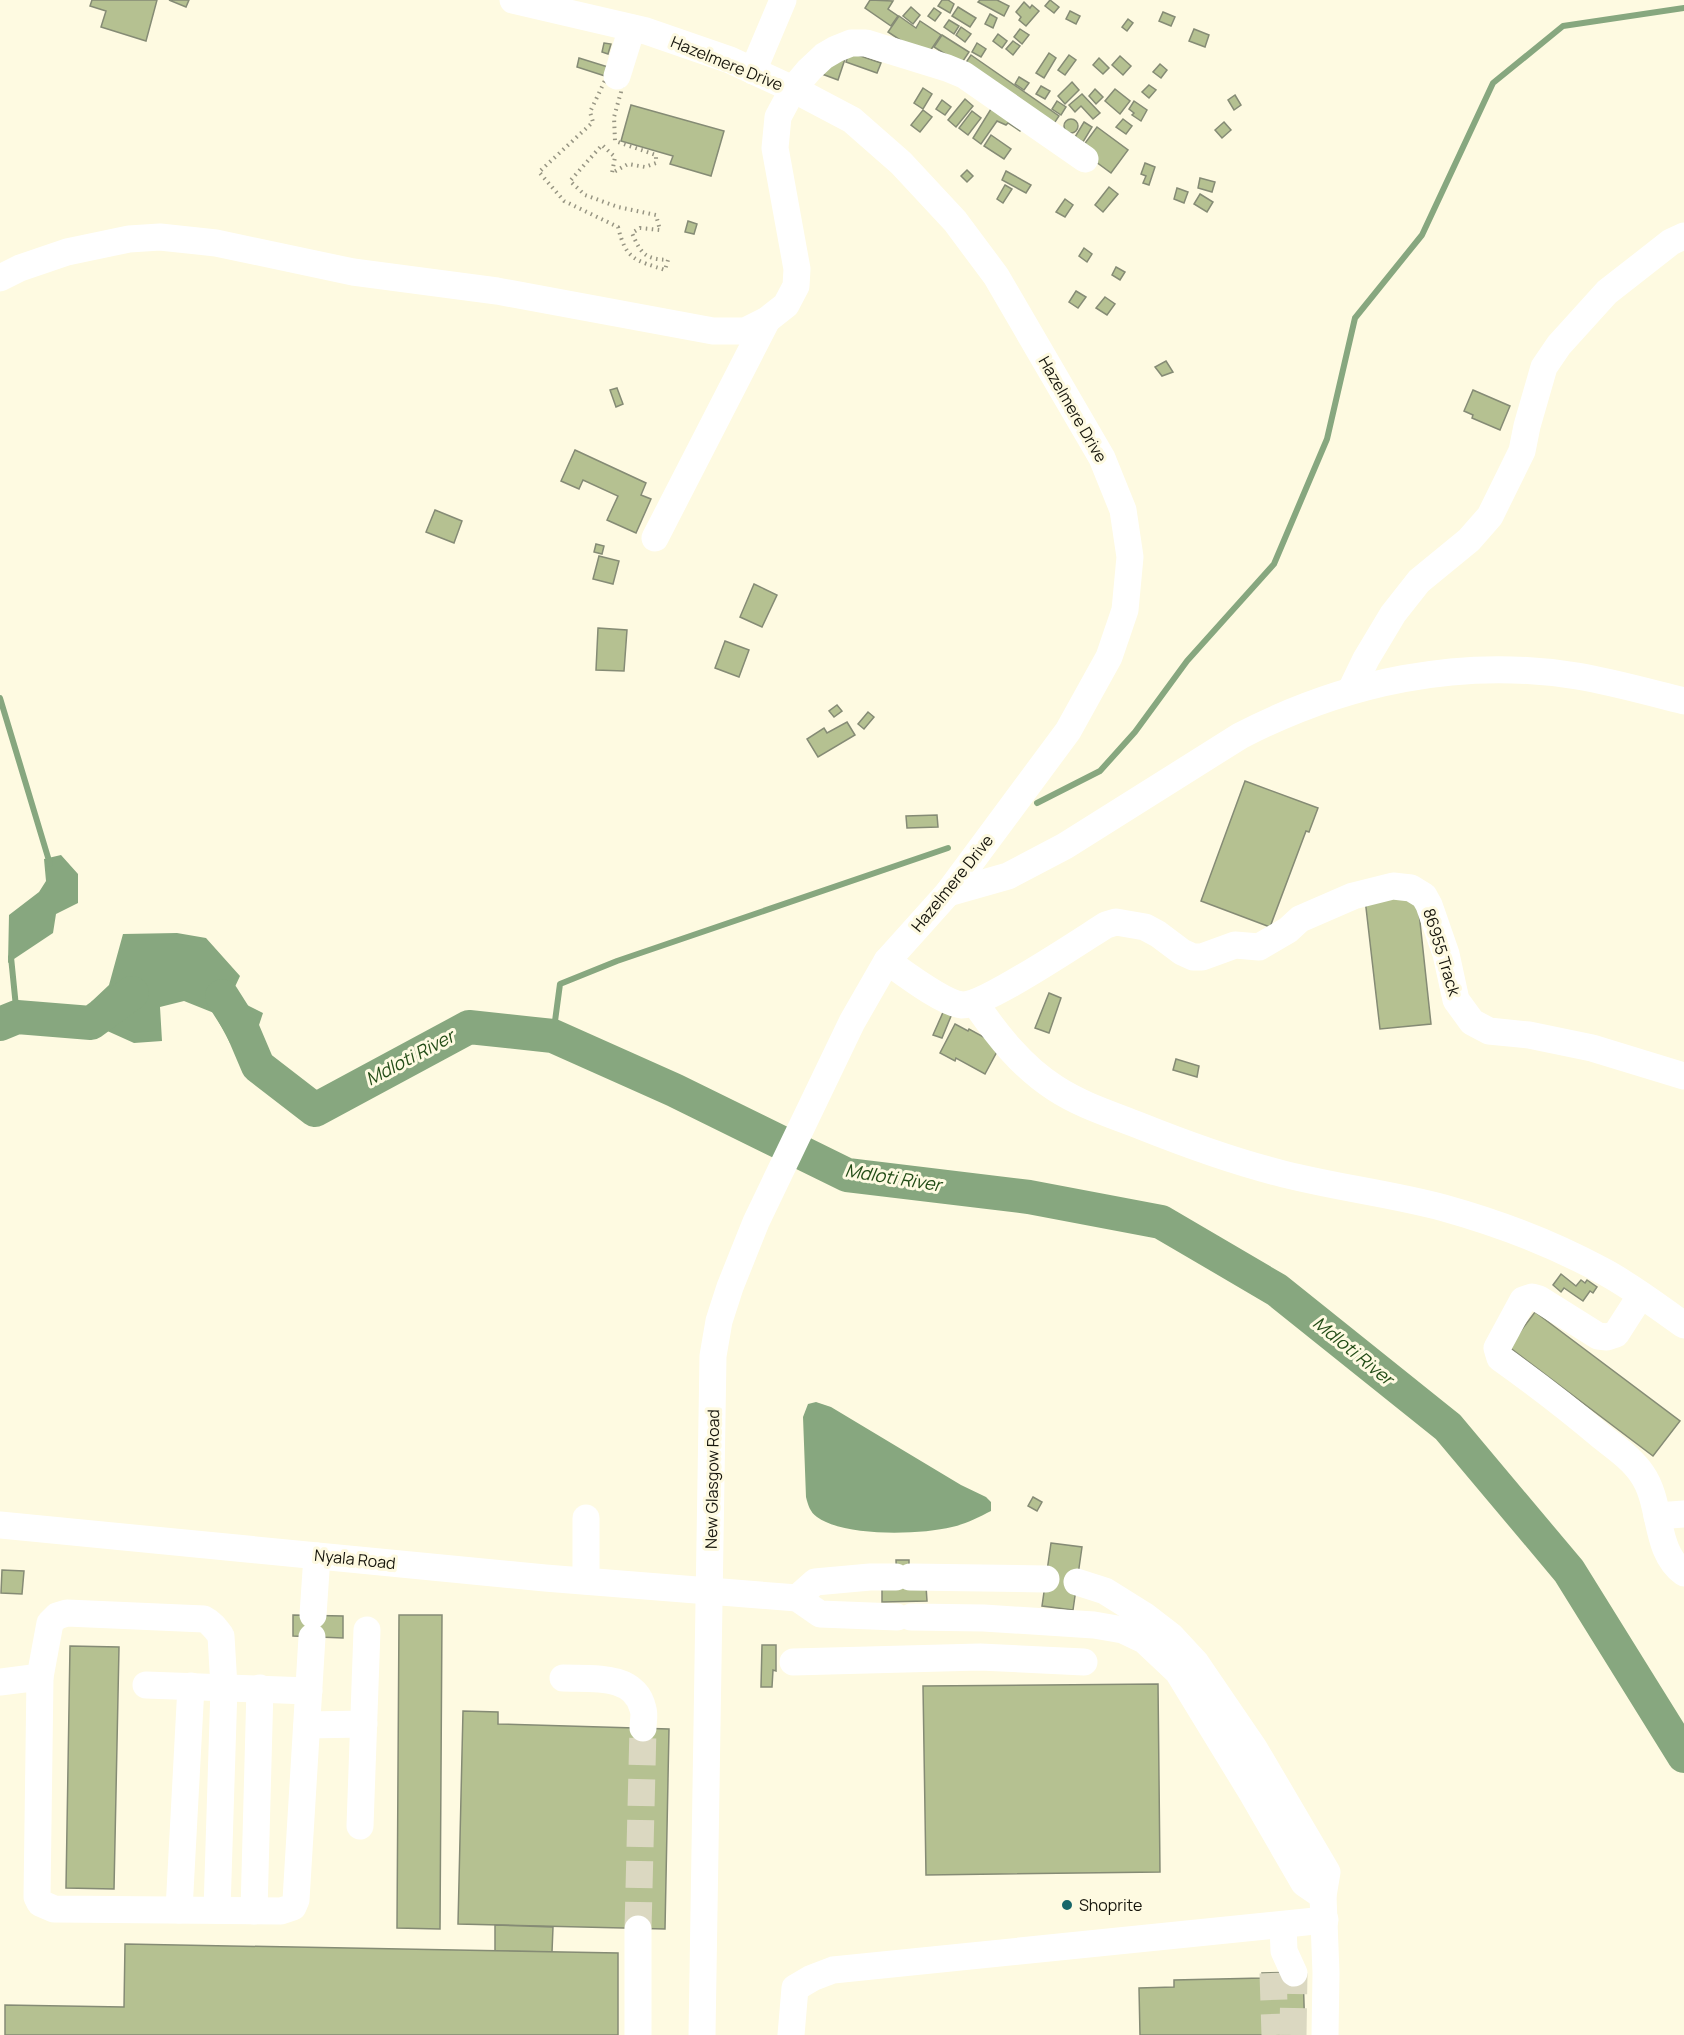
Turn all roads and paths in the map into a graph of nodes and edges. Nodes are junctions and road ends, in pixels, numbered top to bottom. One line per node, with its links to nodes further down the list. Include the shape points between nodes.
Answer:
1 (513, 0): 3 (street, Hazelmere Drive)
2 (783, 0): 4 (street)
3 (632, 28): 4 (street, Hazelmere Drive); 5 (street)
4 (753, 71): 6 (street, Hazelmere Drive)
5 (617, 76): 5 (path, via 608,74 590,112 593,122 538,172 564,201 618,227 629,255 665,270 668,260 652,259 639,250 632,233 640,228 660,230 656,214 618,207 585,195 570,181 602,145 615,157 612,173 628,164 645,167 656,163 656,155 615,141 614,117 623,77)
6 (793, 89): 7 (street, via 824,56 851,44 866,43 934,62 964,75); 10 (street, via 778,117 775,147 797,268 796,286 786,305); 14 (street, Hazelmere Drive, via 852,120 901,163 955,221 996,276 1102,458 1123,510 1130,557 1125,610 1109,657 1068,731)
7 (1085, 159)
8 (1684, 236): 12 (street, via 1607,292 1558,345 1544,367 1522,451 1490,516 1469,540 1419,580 1366,659)
9 (0, 278): 10 (street, via 67,252 160,237 216,243 353,272 497,291 713,331 744,331)
10 (767, 320): 11 (street)
11 (655, 538)
12 (1351, 690): 13 (street, via 1435,673 1505,669 1576,675); 14 (street, via 1302,706 1240,736 1065,846 1008,876)
13 (1684, 701)
14 (948, 893): 15 (street, Hazelmere Drive)
15 (887, 961): 16 (street, via 946,999 962,1005); 30 (street, New Glasgow Road, via 852,1022 756,1222 719,1321 713,1356)
16 (975, 1003): 17 (street, 86955 Track, via 1116,922 1145,927 1182,952 1202,957 1234,945 1259,947 1300,919 1353,896 1393,886 1411,888 1424,896 1440,933 1455,1000 1472,1022 1489,1031 1592,1048); 18 (street, via 996,1034 1022,1061 1081,1103 1202,1150 1277,1173 1444,1208 1504,1226 1602,1270)
17 (1684, 1076)
18 (1641, 1294): 19 (street); 21 (street, via 1616,1334 1607,1337 1539,1299 1523,1300 1497,1348 1500,1358 1631,1461 1649,1487)
19 (1684, 1325)
20 (1684, 1514): 21 (street)
21 (1657, 1516): 25 (street, via 1666,1551)
22 (586, 1518): 28 (street)
23 (0, 1525): 24 (street, Nyala Road)
24 (317, 1556): 28 (street, Nyala Road); 44 (street)
25 (1684, 1574)
26 (852, 1579): 27 (street); 31 (street, via 815,1582); 32 (street)
27 (1046, 1579)
28 (586, 1581): 30 (street, Nyala Road)
29 (1077, 1582): 49 (street, via 1105,1591 1145,1616 1196,1663 1254,1748 1327,1872)
30 (710, 1592): 31 (street, Nyala Road); 57 (street, New Glasgow Road)
31 (797, 1598): 32 (street, via 820,1614)
32 (853, 1616): 34 (street); 49 (street, via 1094,1625 1123,1630 1144,1640 1178,1672 1304,1883)
33 (367, 1630): 46 (street)
34 (855, 1661): 35 (street); 36 (street, via 980,1657)
35 (793, 1662)
36 (1084, 1662)
37 (40, 1677): 39 (street); 42 (street, via 50,1623 57,1616 67,1613 204,1619 221,1636); 50 (street, via 40,1904 54,1909)
38 (563, 1678): 47 (street, via 625,1684 639,1698 644,1710)
39 (0, 1682)
40 (146, 1685): 41 (street)
41 (191, 1686): 42 (street); 50 (street)
42 (224, 1687): 43 (street); 51 (street)
43 (260, 1688): 44 (street); 52 (street)
44 (309, 1691): 45 (street)
45 (306, 1725): 46 (street); 52 (street, via 296,1900 289,1909)
46 (364, 1725): 48 (street)
47 (643, 1728)
48 (360, 1826)
49 (1324, 1908): 53 (street); 59 (street)
50 (179, 1910): 51 (street)
51 (217, 1910): 52 (street)
52 (254, 1911)
53 (1283, 1924): 55 (street); 58 (street, via 824,1972 795,1988)
54 (638, 1929): 56 (street)
55 (1284, 1966)
56 (638, 2035)
57 (702, 2035)
58 (791, 2035)
59 (1326, 2035)

